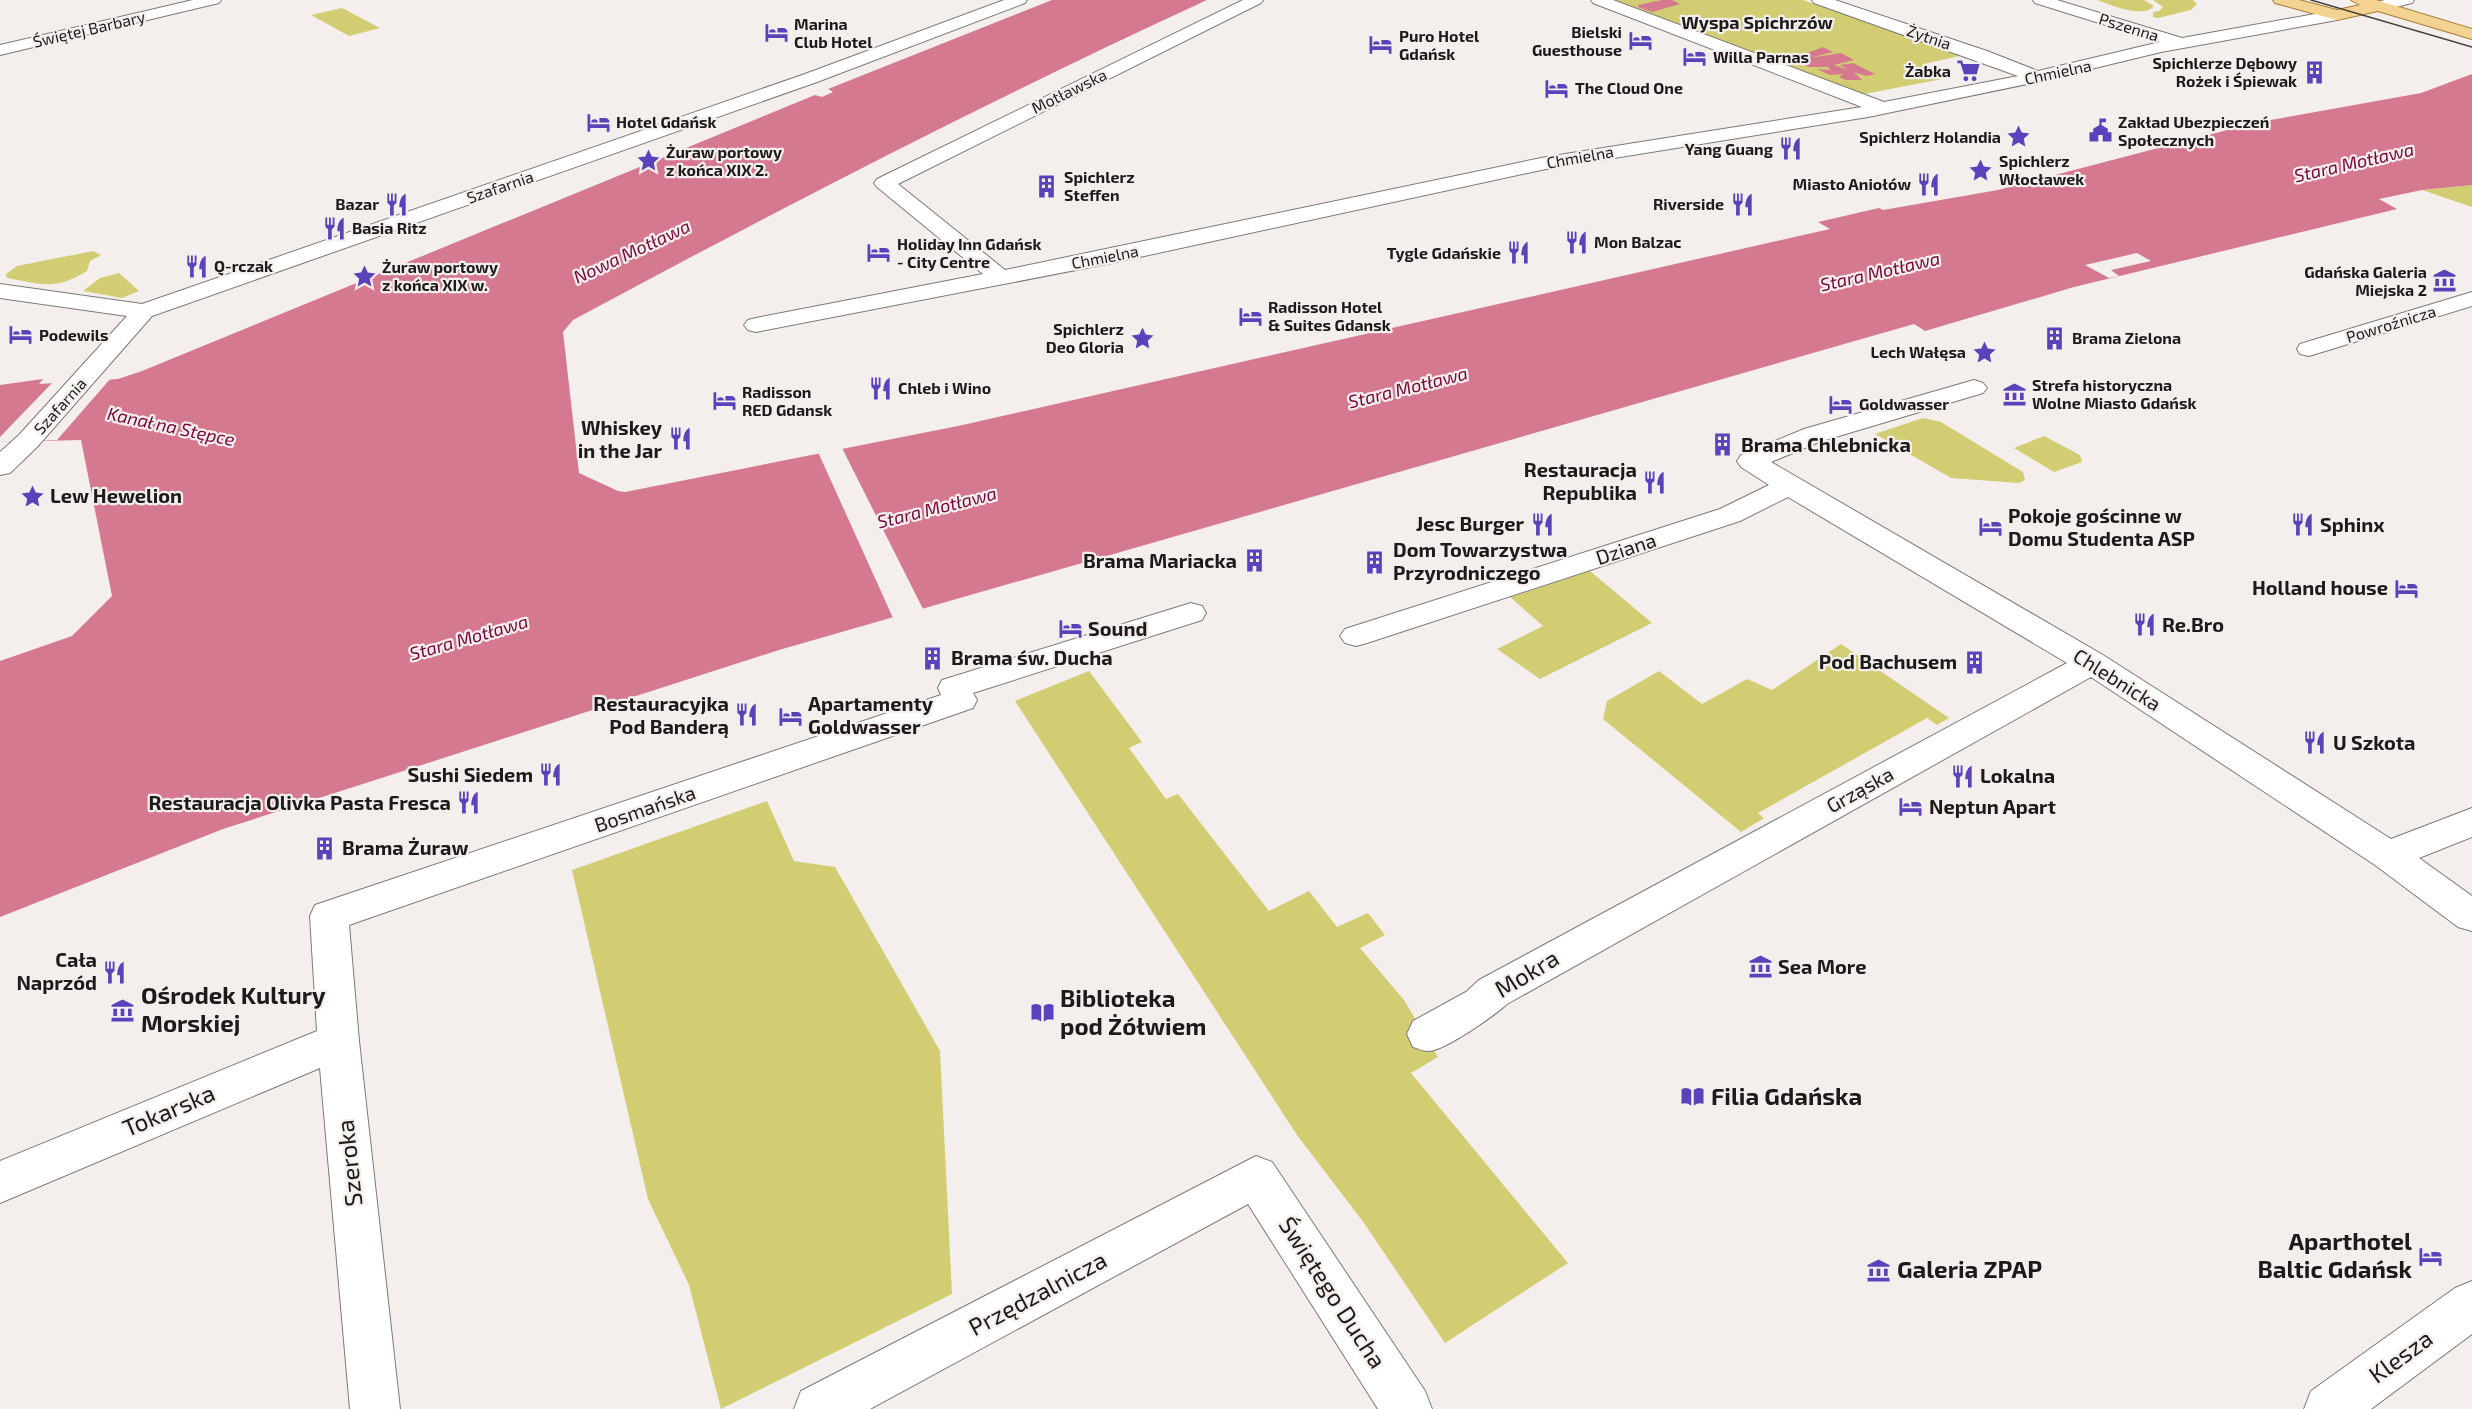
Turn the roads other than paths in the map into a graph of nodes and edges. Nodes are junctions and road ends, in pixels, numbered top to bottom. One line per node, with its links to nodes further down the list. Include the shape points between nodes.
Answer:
1 (213, 0): 14 (street, Świętej Barbary)
2 (1019, 0): 20 (street, Szafarnia, via 581,159)
3 (1255, 0): 17 (street, Motławska, via 884,183)
4 (1599, 0): 16 (street)
5 (1820, 0): 15 (street, Żytnia)
6 (2042, 0): 13 (street, Pszenna)
7 (2281, 0): 11 (main road)
8 (2359, 0): 10 (main road)
9 (2406, 0): 10 (street, Chmielna)
10 (2379, 6): 11 (main road, Chmielna); 12 (main road)
11 (2337, 15): 13 (street, Chmielna)
12 (2472, 34)
13 (2182, 44): 15 (street, Chmielna)
14 (0, 50)
15 (2037, 77): 16 (street, Chmielna)
16 (1882, 108): 17 (street, Chmielna, via 1546,163)
17 (1000, 277): 21 (street, Chmielna)
18 (0, 291): 20 (street)
19 (2472, 299): 22 (street, Powroźnicza)
20 (144, 311): 24 (street, Szafarnia)
21 (756, 325)
22 (2309, 349)
23 (1974, 387): 25 (street, Chlebnicka, via 1813,435 1751,461)
24 (0, 467)
25 (1790, 486): 27 (street, Dziana, via 1730,516); 28 (street, Chlebnicka)
26 (1191, 613): 31 (street, Bosmańska)
27 (1356, 636)
28 (2092, 663): 30 (street, Chlebnicka); 33 (street, Grząska)
29 (2472, 822): 30 (street)
30 (2388, 855): 32 (street, Chlebnicka)
31 (329, 916): 35 (street, Szeroka)
32 (2472, 916)
33 (1628, 917): 34 (street, Mokra, via 1493,992 1480,1004)
34 (1428, 1034)
35 (338, 1041): 37 (street, Tokarska); 39 (street, Szeroka)
36 (1256, 1177): 40 (street, Przędzalnicza); 41 (street, Świętego Ducha)
37 (0, 1182)
38 (2472, 1305): 42 (street, Klesza)
39 (375, 1409)
40 (819, 1409)
41 (1407, 1409)
42 (2329, 1409)

